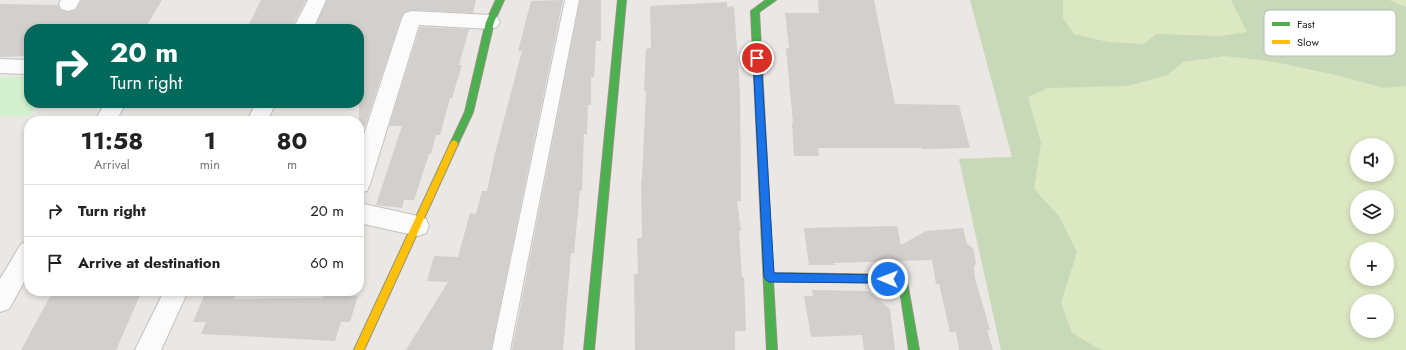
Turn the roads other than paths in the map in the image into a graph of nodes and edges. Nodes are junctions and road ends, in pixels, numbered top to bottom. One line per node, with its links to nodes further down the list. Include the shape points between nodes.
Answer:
1 (317, 0): 7 (street)
2 (500, 0): 6 (street)
3 (572, 0): 19 (lane)
4 (622, 0): 20 (street)
5 (772, 0): 14 (street, via 755,11)
6 (490, 22): 10 (street, via 412,18); 12 (street, via 470,112)
7 (305, 24)
8 (0, 66): 9 (street)
9 (24, 67)
10 (364, 168)
11 (364, 214): 12 (street)
12 (418, 226): 18 (street)
13 (24, 260): 16 (street)
14 (769, 277): 21 (street); 22 (street, via 903,279)
15 (174, 296): 17 (street)
16 (0, 301)
17 (148, 350)
18 (359, 350)
19 (501, 350)
20 (589, 350)
21 (772, 350)
22 (914, 350)

